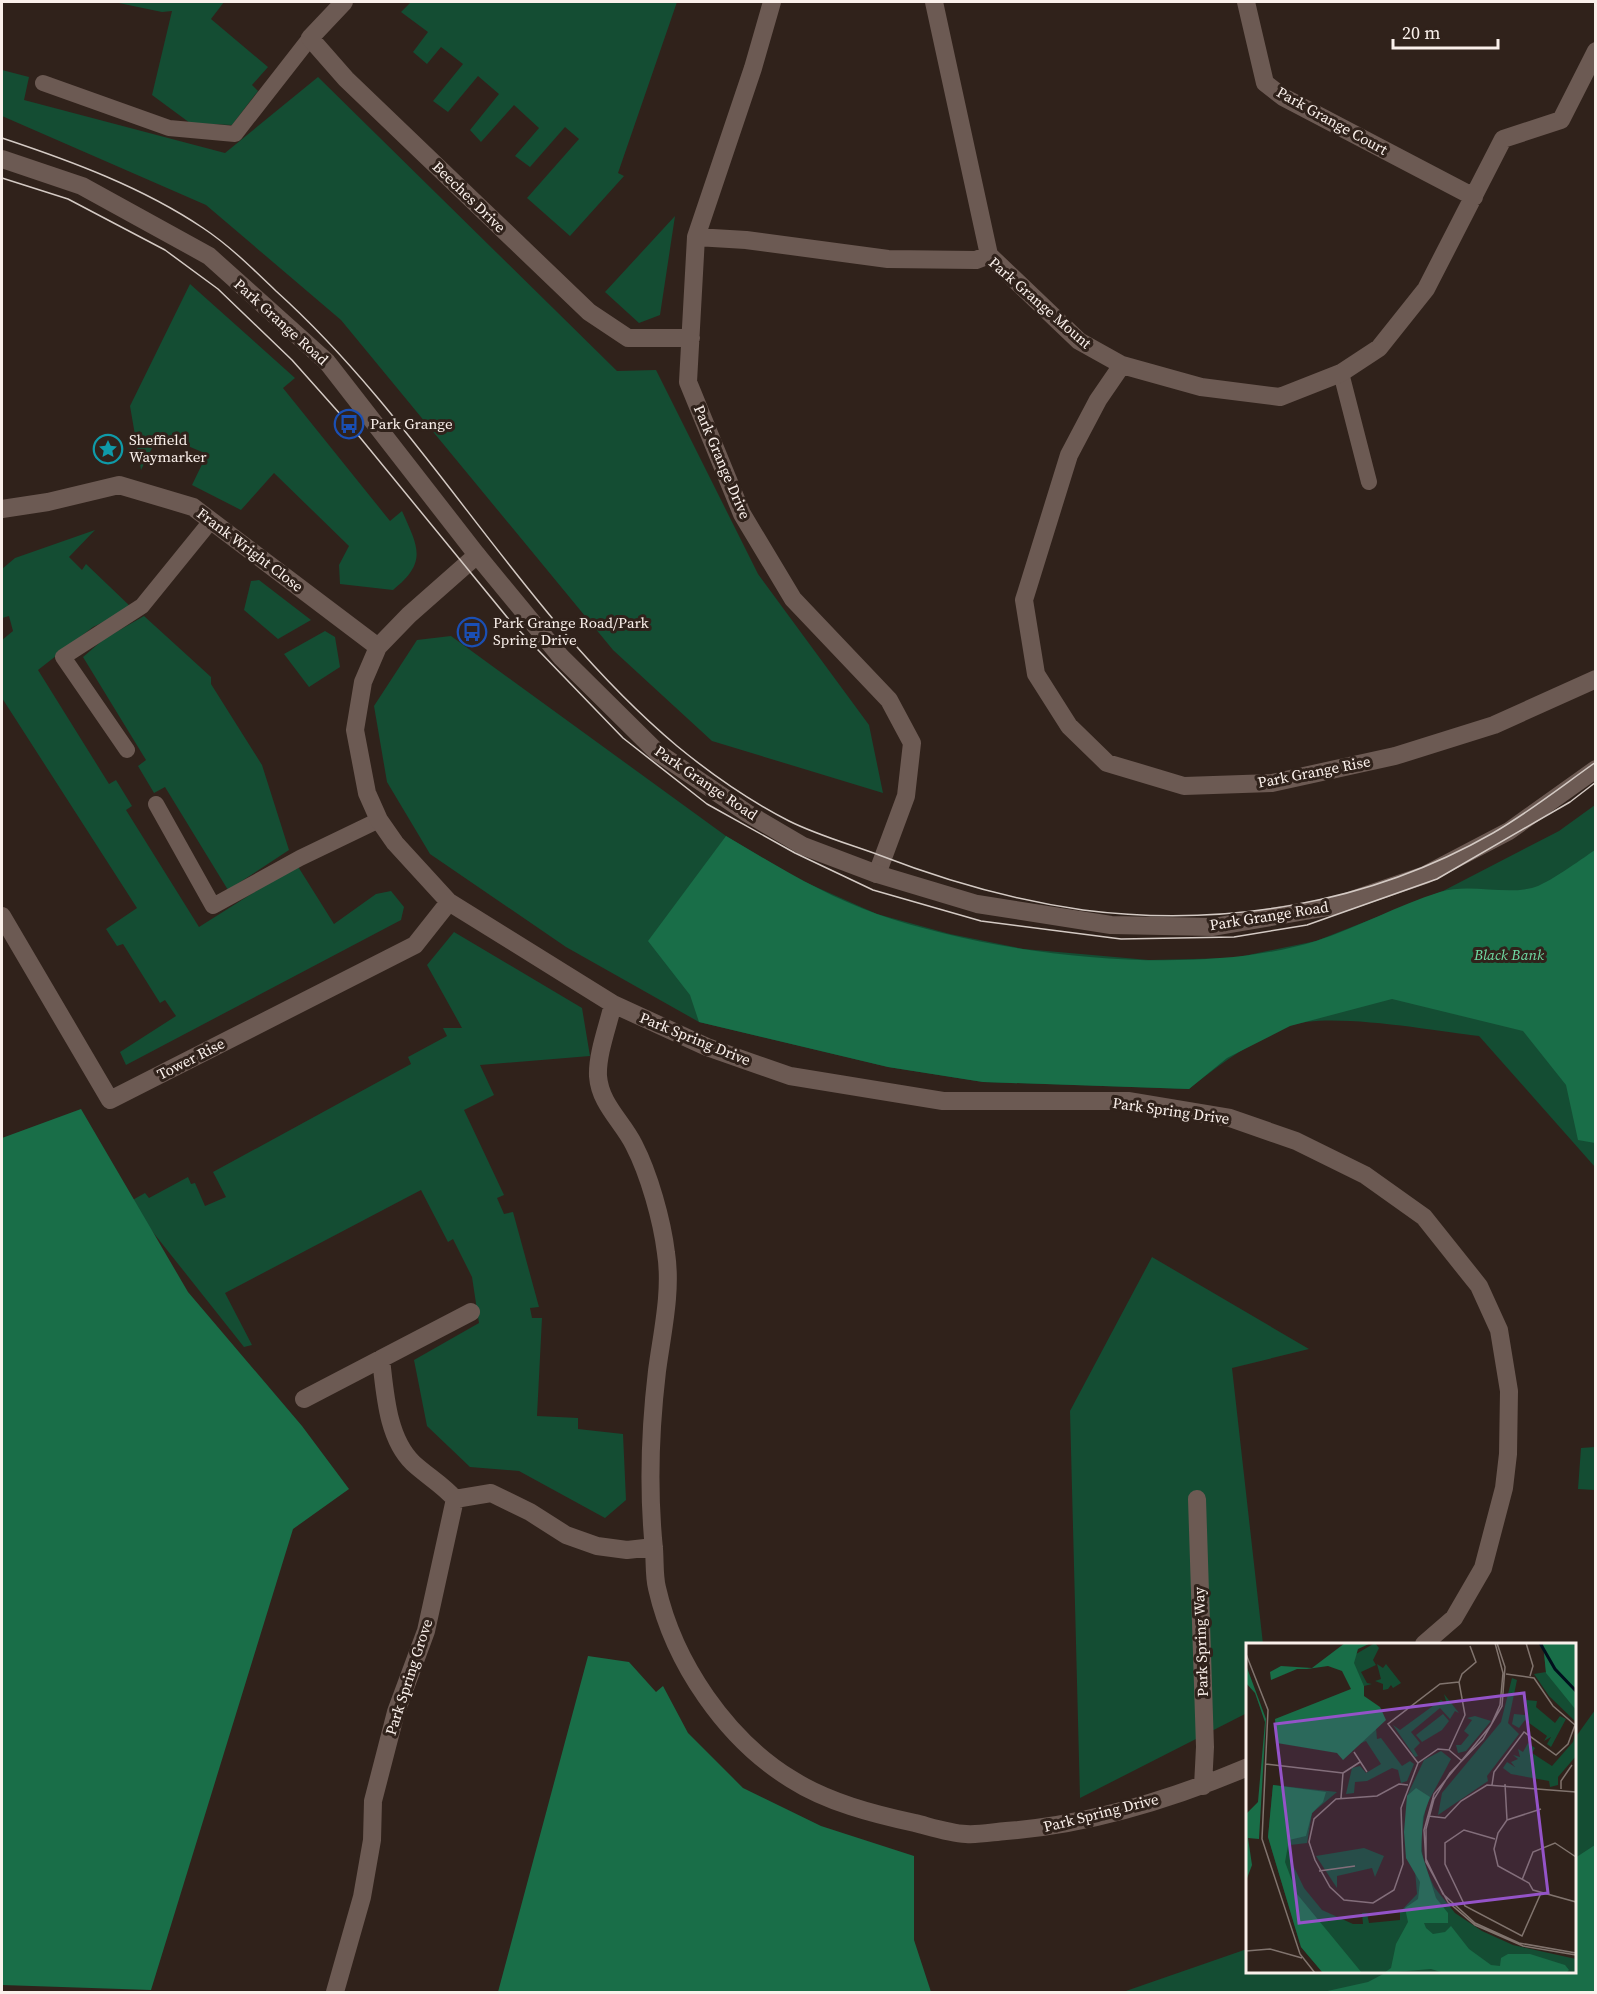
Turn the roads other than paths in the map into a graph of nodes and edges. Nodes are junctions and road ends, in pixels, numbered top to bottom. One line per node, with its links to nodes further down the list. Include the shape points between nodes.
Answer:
1 (344, 2): 5 (street)
2 (772, 2): 10 (street, Park Grange Drive)
3 (933, 2): 11 (street)
4 (1246, 2): 9 (street, Park Grange Court, via 1264,83 1283,97)
5 (310, 38): 7 (lane, via 235,134 169,128); 12 (street, Beeches Drive, via 346,79 589,312 628,338)
6 (1595, 53): 9 (street, Park Grange Mount, via 1561,120 1503,139)
7 (43, 83)
8 (2, 159): 18 (street, Park Grange Road, via 82,186 209,256 327,362)
9 (1474, 197): 14 (street, Park Grange Mount, via 1426,289 1379,348)
10 (696, 237): 11 (street, Park Grange Mount, via 888,259 976,260); 12 (street, Park Grange Drive)
11 (989, 255): 13 (street, Park Grange Mount, via 1079,341)
12 (691, 338): 25 (street, Park Grange Drive, via 688,382 742,514 793,599 889,700 912,743 906,796)
13 (1122, 365): 14 (street, Park Grange Mount, via 1201,387 1280,397); 20 (street, Park Grange Rise, via 1069,455 1024,600 1035,674 1069,726 1107,763 1184,786 1272,783 1395,756 1494,725)
14 (1341, 373): 15 (lane)
15 (1369, 482)
16 (2, 508): 17 (street, Frank Wright Close, via 119,485 193,507)
17 (211, 521): 19 (street, Frank Wright Close); 21 (lane, via 142,606 63,657)
18 (477, 555): 19 (street, Park Spring Drive); 25 (street, Park Grange Road, via 561,657 657,752 803,846)
19 (378, 647): 24 (street, Park Spring Drive, via 363,682 355,730 367,793)
20 (1596, 679)
21 (127, 750)
22 (1596, 769): 25 (street, Park Grange Road, via 1509,831 1425,876 1334,906 1213,927 1111,925 977,904)
23 (156, 804): 24 (lane, via 213,906)
24 (379, 820): 26 (street, Park Spring Drive)
25 (877, 874)
26 (449, 902): 27 (street, Tower Rise, via 415,945 110,1100); 28 (street, Park Spring Drive)
27 (2, 916)
28 (612, 1004): 34 (street, Park Spring Drive, via 598,1074 604,1101 634,1145 667,1254 650,1453); 35 (street, Park Spring Drive, via 707,1047 790,1076 943,1101 1128,1101 1230,1118 1296,1141 1365,1175 1424,1217 1479,1286 1498,1330 1509,1391 1504,1488 1484,1568 1454,1618)
29 (471, 1312): 30 (street)
30 (381, 1359): 31 (street); 32 (street, via 388,1420 412,1461)
31 (303, 1399)
32 (455, 1499): 34 (street, via 491,1493 566,1535 597,1546 627,1550); 38 (street, Park Spring Grove, via 426,1631 396,1712 374,1801 362,1897)
33 (1197, 1499): 37 (street, Park Spring Way)
34 (654, 1547): 37 (street, Park Spring Drive, via 657,1587 671,1633 726,1724 791,1780 843,1803 886,1817 967,1834 1042,1828)
35 (1425, 1643)
36 (1246, 1768): 37 (street, Park Spring Drive)
37 (1203, 1786)
38 (335, 1992)

